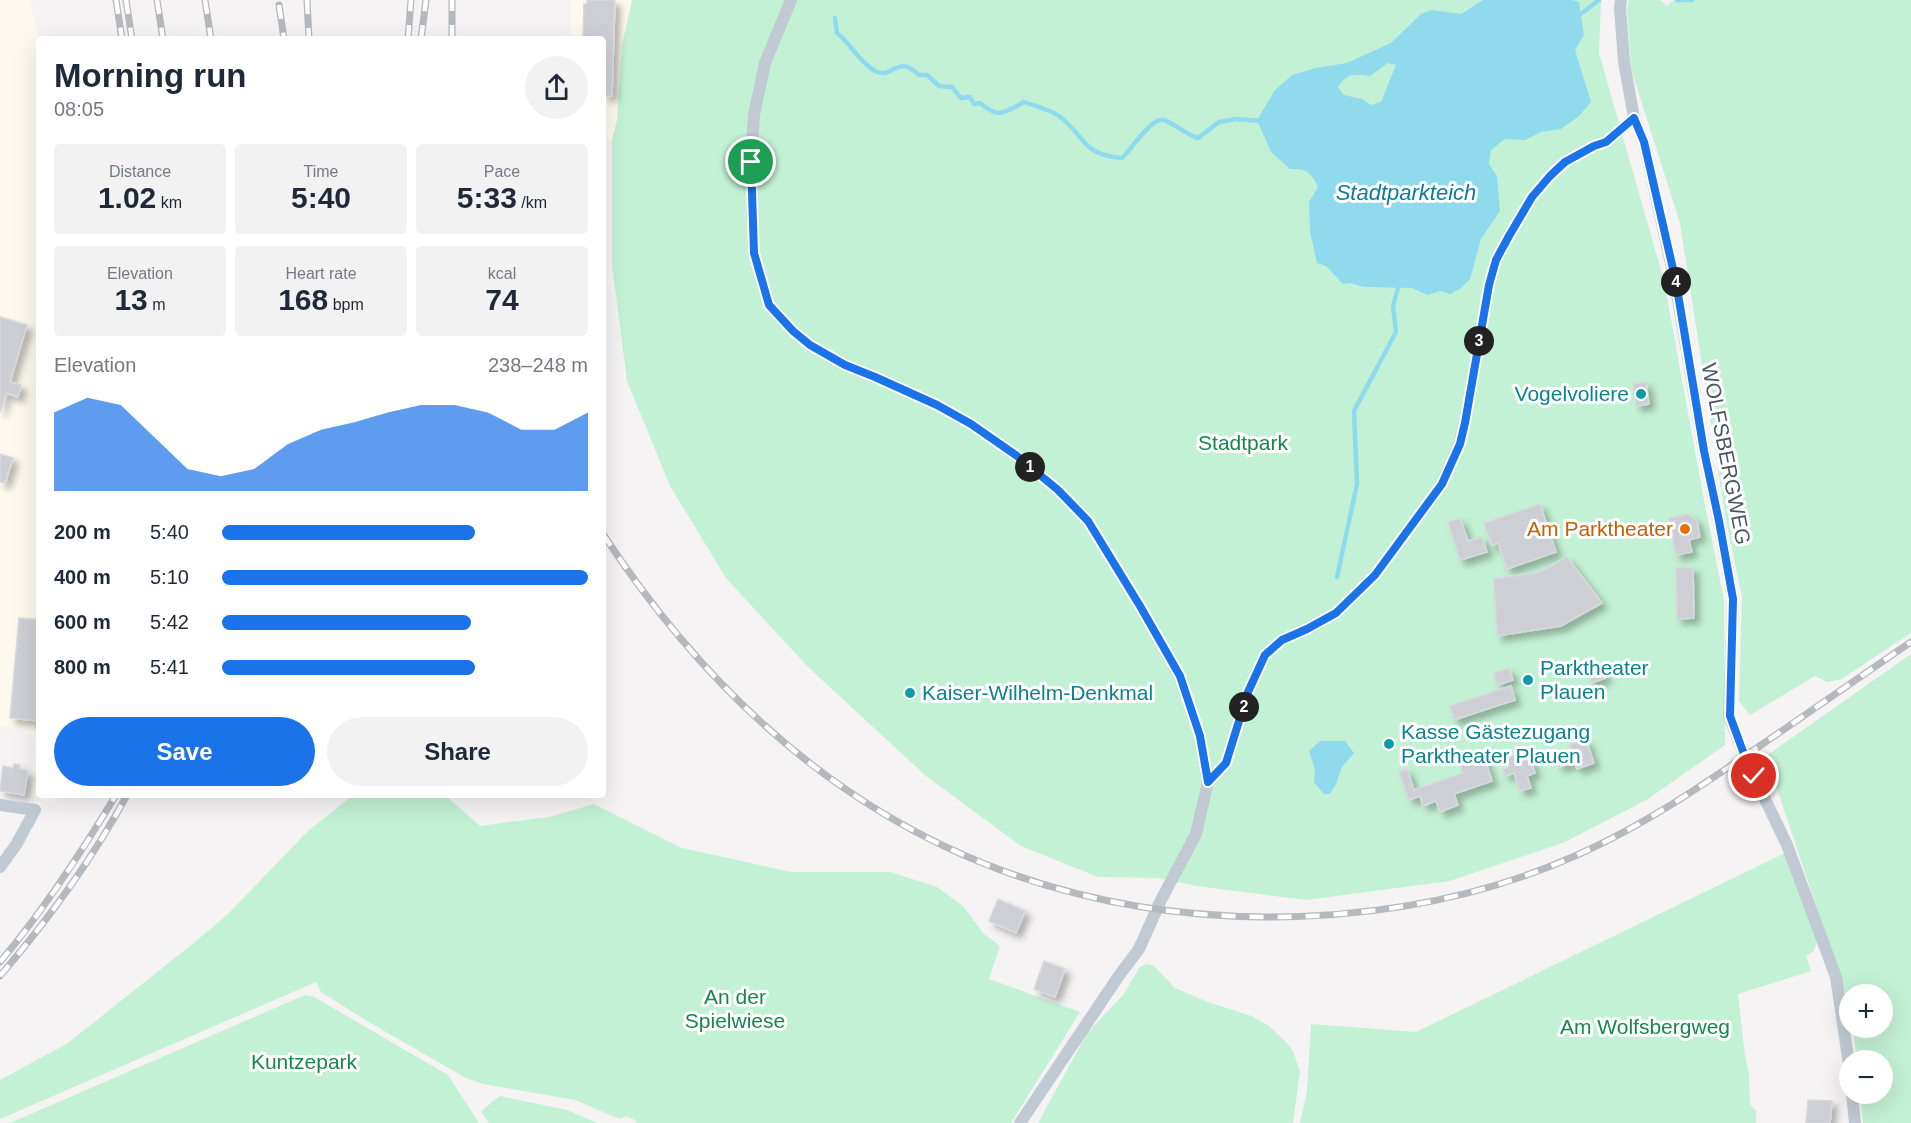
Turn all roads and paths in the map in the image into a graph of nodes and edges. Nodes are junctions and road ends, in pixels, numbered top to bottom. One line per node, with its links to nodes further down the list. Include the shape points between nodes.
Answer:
1 (790, 0): 4 (street, via 765,63 754,115 754,253 769,305 810,345 971,424 1058,490 1088,521 1180,676 1200,736)
2 (1620, 4): 3 (street, WOLFSBERGWEG, via 1624,62)
3 (1634, 118): 4 (street, via 1606,142 1565,162 1532,197 1496,260 1460,444 1442,484 1375,575 1349,601 1336,613 1282,640 1265,655 1248,692 1226,763); 7 (street, WOLFSBERGWEG, via 1644,142 1676,282 1733,599 1730,716 1787,845 1836,977)
4 (1208, 782): 9 (street, via 1196,834 1139,949)
5 (0, 805): 6 (street, via 35,810)
6 (0, 867)
7 (1847, 1050)
8 (1853, 1104): 10 (street)
9 (1020, 1123)
10 (1855, 1123)

